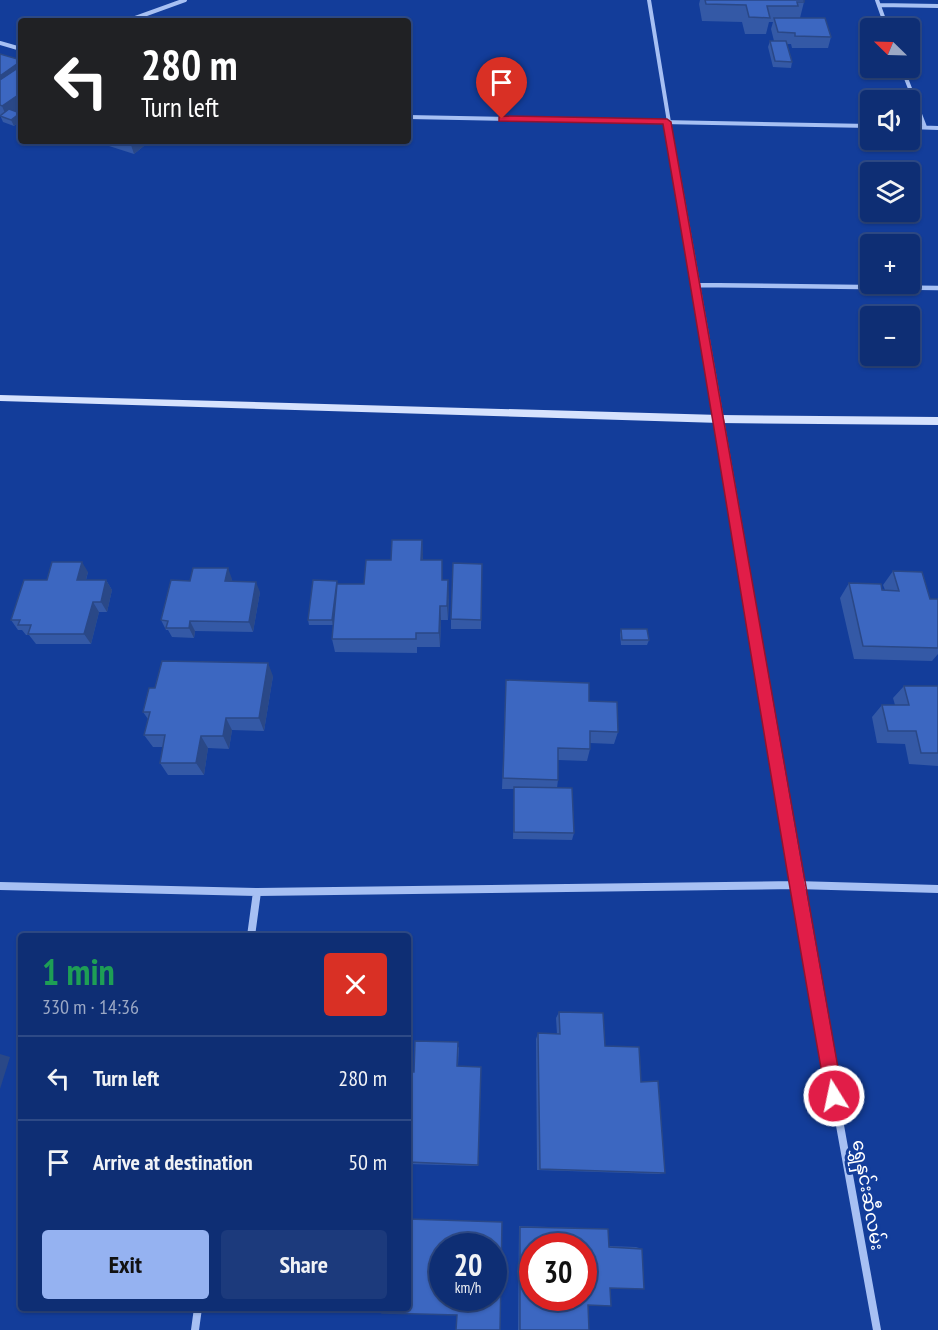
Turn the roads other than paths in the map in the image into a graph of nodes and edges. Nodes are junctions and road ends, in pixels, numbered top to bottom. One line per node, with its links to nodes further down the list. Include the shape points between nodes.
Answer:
1 (185, 0): 6 (street)
2 (649, 0): 12 (street, ရွှေနှင်းဆီလမ်း)
3 (877, 0): 4 (street)
4 (879, 5): 5 (street); 7 (street)
5 (938, 6)
6 (135, 18)
7 (884, 18)
8 (0, 43): 9 (street)
9 (18, 48)
10 (906, 78): 15 (street)
11 (411, 117): 12 (street)
12 (667, 122): 13 (street); 17 (street, ရွှေနှင်းဆီလမ်း)
13 (860, 126)
14 (920, 127): 15 (street)
15 (925, 127): 16 (street)
16 (938, 128)
17 (696, 285): 18 (street); 20 (street, ရွှေနှင်းဆီလမ်း)
18 (938, 288)
19 (0, 398): 20 (street)
20 (720, 419): 21 (street); 22 (street, ရွှေနှင်းဆီလမ်း)
21 (938, 421)
22 (796, 885): 24 (street); 25 (street); 29 (street, ရွှေနှင်းဆီလမ်း)
23 (0, 886): 25 (street)
24 (938, 889)
25 (257, 892): 26 (street)
26 (251, 933)
27 (198, 1311): 28 (street)
28 (195, 1330)
29 (877, 1330)

